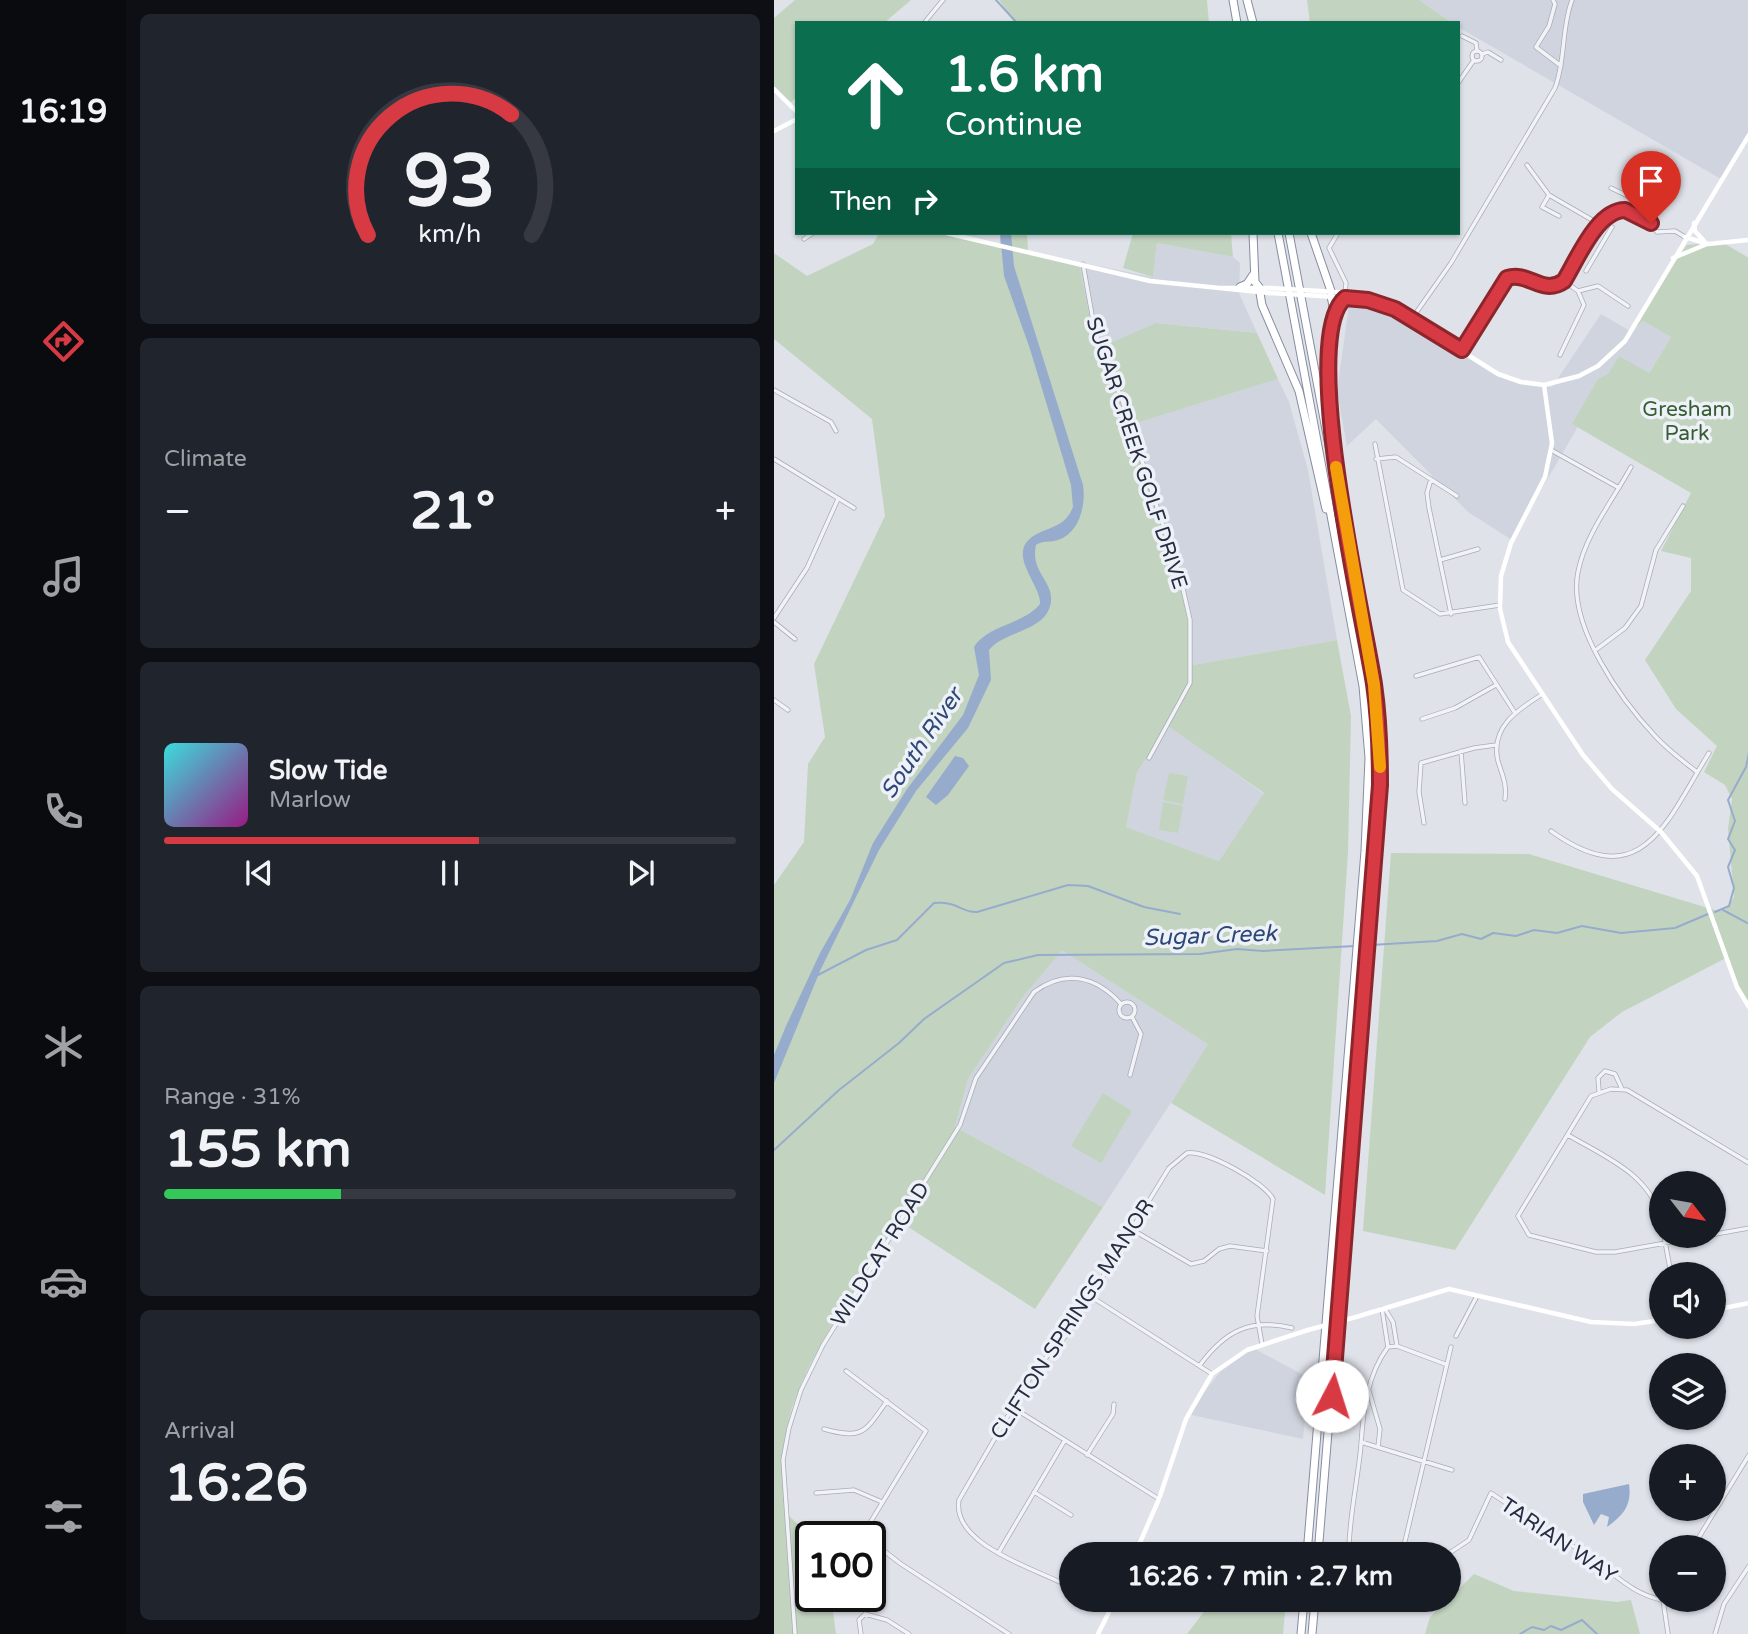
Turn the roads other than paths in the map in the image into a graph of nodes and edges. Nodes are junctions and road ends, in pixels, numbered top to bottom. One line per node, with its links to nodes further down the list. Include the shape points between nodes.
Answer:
1 (943, 0): 6 (street)
2 (1233, 0): 7 (highway)
3 (1246, 0): 8 (highway)
4 (1553, 0): 14 (street, via 1553,15 1536,46)
5 (1572, 0): 14 (street)
6 (926, 21)
7 (1237, 21)
8 (1251, 21)
9 (1462, 36): 10 (street, via 1476,43)
10 (1477, 51): 11 (street); 12 (street)
11 (1482, 54): 12 (street, via 1480,60); 13 (street, via 1488,52)
12 (1474, 60): 15 (street)
13 (1501, 60)
14 (1562, 66): 55 (street, via 1546,106)
15 (1460, 80)
16 (774, 89): 17 (street)
17 (795, 110)
18 (795, 120): 19 (street)
19 (774, 131)
20 (1749, 135): 26 (street)
21 (1527, 166): 23 (street)
22 (1610, 188): 24 (street, via 1634,199)
23 (1549, 195): 25 (street, via 1542,207); 27 (street)
24 (1629, 211): 27 (street, via 1616,211); 36 (street, via 1658,232)
25 (1559, 216)
26 (1694, 223): 36 (street); 40 (street, via 1698,236)
27 (1599, 224): 39 (street)
28 (1612, 227): 41 (street)
29 (810, 235): 37 (street)
30 (961, 235): 43 (street)
31 (1253, 235): 44 (highway)
32 (1278, 235): 75 (highway)
33 (1289, 235): 68 (highway)
34 (1312, 235): 51 (highway)
35 (1337, 235): 52 (street, via 1329,248 1346,283)
36 (1685, 237): 40 (street); 42 (street)
37 (804, 239)
38 (1749, 240): 40 (street)
39 (1588, 243): 41 (street); 46 (street)
40 (1708, 244): 42 (street)
41 (1599, 249): 45 (street)
42 (1672, 259): 58 (street, via 1615,352 1579,376)
43 (1083, 264): 48 (street, via 1150,281); 91 (street, SUGAR CREEK GOLF DRIVE, via 1094,332 1122,400 1190,621 1189,683)
44 (1254, 271): 47 (highway, via 1250,281); 49 (highway)
45 (1586, 271)
46 (1564, 281): 50 (street); 56 (street, via 1550,288 1519,276 1507,278)
47 (1240, 287): 48 (street); 49 (street)
48 (1221, 288): 49 (street)
49 (1259, 290): 51 (street, bridge); 75 (highway, via 1299,391)
50 (1578, 291): 53 (street, via 1598,286); 57 (street, via 1584,305)
51 (1331, 294): 52 (street); 54 (highway)
52 (1345, 295): 54 (highway); 55 (street, via 1395,309)
53 (1628, 306)
54 (1334, 311): 68 (highway, via 1329,384)
55 (1411, 320): 56 (street)
56 (1462, 350): 58 (street, via 1509,379)
57 (1560, 355)
58 (1544, 385): 62 (street)
59 (774, 390): 60 (street, via 831,422)
60 (836, 431)
61 (1375, 444): 64 (street)
62 (1551, 450): 67 (street); 76 (street, via 1543,482 1507,554)
63 (774, 459): 70 (street)
64 (1376, 459): 66 (street, via 1396,457); 77 (street, via 1402,587 1440,614)
65 (1631, 467): 67 (street)
66 (1431, 479): 69 (street); 74 (street, via 1427,493)
67 (1619, 488): 80 (street, via 1585,548 1577,575 1576,607)
68 (1339, 493): 152 (highway, via 1377,705 1380,785)
69 (1457, 496)
70 (838, 499): 72 (street); 78 (street, via 807,568)
71 (1683, 506): 80 (street, via 1656,550 1641,606 1624,628)
72 (854, 508)
73 (1478, 549): 74 (street)
74 (1440, 560): 77 (street)
75 (1340, 562): 151 (highway, via 1367,724 1369,778)
76 (1500, 605): 77 (street); 83 (street, via 1512,654)
77 (1451, 614)
78 (774, 620): 79 (street)
79 (795, 639)
80 (1596, 650): 92 (street, via 1650,730)
81 (1416, 676): 82 (street, via 1479,657)
82 (1496, 685): 86 (street); 87 (street, via 1455,708)
83 (1541, 695): 86 (street); 97 (street, via 1597,772)
84 (774, 700): 85 (street)
85 (788, 710)
86 (1514, 713): 88 (street)
87 (1422, 719)
88 (1496, 745): 89 (street); 93 (street, via 1506,780)
89 (1461, 751): 94 (street); 95 (street, via 1420,766)
90 (1709, 752): 92 (street)
91 (1149, 758)
92 (1697, 772): 97 (street)
93 (1505, 799)
94 (1465, 803)
95 (1424, 823)
96 (1551, 831): 97 (street, via 1572,845 1605,855 1632,855)
97 (1661, 832): 99 (street, via 1697,876 1737,987)
98 (1121, 1004): 100 (street, via 1121,1016); 100 (street, via 1133,1005); 165 (street, WILDCAT ROAD, via 1089,980 1072,976 1034,992 976,1078 961,1125 823,1345 801,1390 783,1460)
99 (1749, 1007)
100 (1132, 1017): 101 (street, via 1141,1034)
101 (1130, 1075)
102 (1622, 1089): 103 (street); 103 (street, via 1615,1074 1605,1072 1598,1078); 105 (street)
103 (1600, 1092): 104 (street, via 1591,1096)
104 (1568, 1135): 106 (street); 110 (street, via 1518,1216 1524,1230 1596,1252)
105 (1749, 1163)
106 (1649, 1190)
107 (1749, 1228): 109 (street)
108 (1131, 1229): 111 (street, via 1191,1264 1204,1262 1230,1246); 111 (street, CLIFTON SPRINGS MANOR, via 1174,1162 1196,1152 1216,1159 1270,1194 1274,1205); 112 (street, CLIFTON SPRINGS MANOR)
109 (1726, 1233)
110 (1649, 1247)
111 (1267, 1251): 118 (street, CLIFTON SPRINGS MANOR)
112 (1090, 1296): 128 (street); 134 (street, CLIFTON SPRINGS MANOR, via 1069,1332 1038,1366)
113 (1477, 1296): 116 (street, via 1439,1290); 117 (street, via 1591,1322); 122 (street)
114 (1749, 1303): 115 (street)
115 (1726, 1308)
116 (1384, 1309): 120 (street); 121 (street); 123 (street, bridge)
117 (1649, 1322)
118 (1257, 1324): 119 (street); 123 (street, CLIFTON SPRINGS MANOR); 128 (street, via 1222,1340)
119 (1292, 1328)
120 (1395, 1331): 121 (street); 124 (street)
121 (1386, 1334): 125 (street)
122 (1456, 1336)
123 (1262, 1344): 130 (street)
124 (1397, 1346): 125 (street); 127 (street)
125 (1388, 1347): 131 (street)
126 (1451, 1347): 127 (street)
127 (1445, 1364): 141 (street)
128 (1200, 1365): 130 (street)
129 (846, 1371): 132 (street)
130 (1212, 1374): 145 (street, via 1186,1419)
131 (1368, 1391): 137 (street); 138 (street, via 1380,1429)
132 (887, 1401): 135 (street, via 861,1433 847,1436); 146 (street, via 926,1431)
133 (1114, 1404): 139 (street, via 1114,1414)
134 (1012, 1407): 136 (street); 157 (street, CLIFTON SPRINGS MANOR, via 962,1493 958,1508 966,1530)
135 (824, 1429)
136 (1065, 1440): 139 (street); 143 (street)
137 (1361, 1442): 138 (street); 153 (street)
138 (1378, 1447): 141 (street)
139 (1087, 1455): 145 (street)
140 (1749, 1455): 149 (street)
141 (1422, 1464): 142 (street); 154 (street)
142 (1452, 1470)
143 (1034, 1492): 147 (street); 157 (street)
144 (816, 1493): 146 (street, via 854,1490)
145 (1159, 1499): 150 (street)
146 (882, 1502): 148 (street)
147 (1071, 1515)
148 (871, 1521)
149 (1700, 1535)
150 (1141, 1542)
151 (1308, 1542)
152 (1319, 1542)
153 (1349, 1542)
154 (1405, 1542)
155 (1461, 1545): 160 (street, TARIAN WAY, via 1469,1540 1491,1493 1626,1586)
156 (886, 1552): 168 (street)
157 (999, 1552): 159 (street, CLIFTON SPRINGS MANOR)
158 (1749, 1566): 173 (street, via 1724,1604)
159 (1059, 1582)
160 (1649, 1597)
161 (1109, 1612): 169 (street)
162 (1303, 1612): 170 (highway)
163 (1314, 1612): 171 (highway)
164 (1664, 1612): 172 (street)
165 (795, 1634)
166 (861, 1634): 167 (street, via 859,1620 865,1614 881,1617)
167 (909, 1634)
168 (1009, 1634)
169 (1098, 1634)
170 (1301, 1634)
171 (1312, 1634)
172 (1668, 1634)
173 (1714, 1634)

